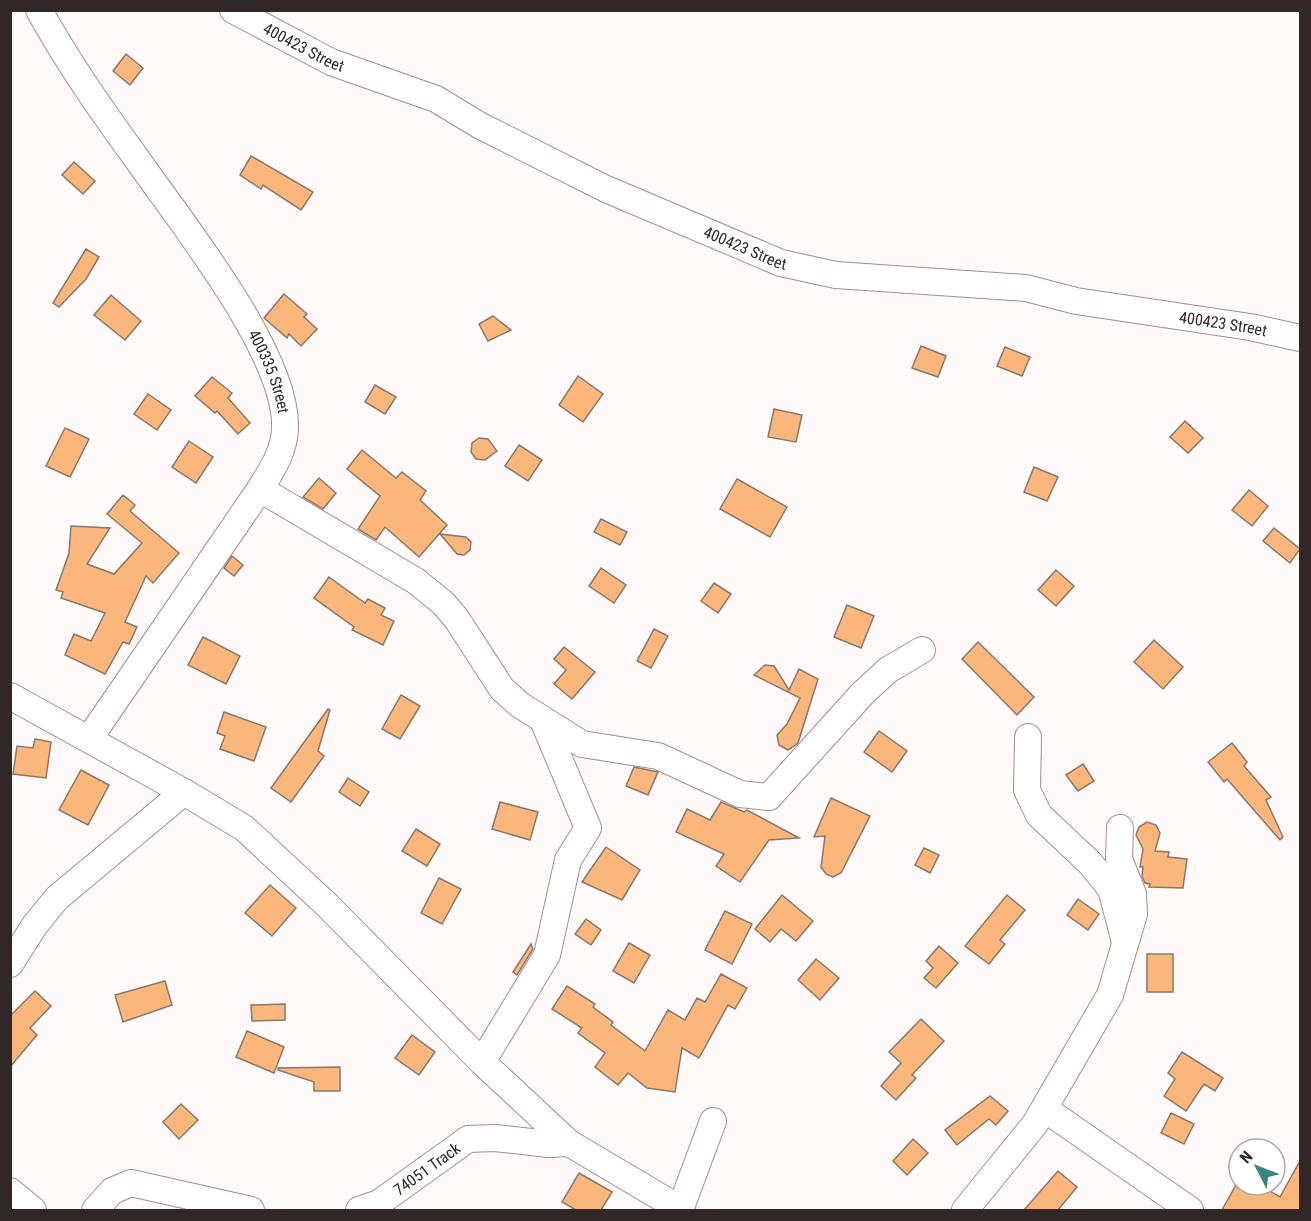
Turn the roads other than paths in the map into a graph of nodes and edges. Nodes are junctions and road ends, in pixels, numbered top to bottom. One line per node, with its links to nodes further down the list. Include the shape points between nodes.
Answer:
1 (39, 10): 4 (street, 400335 Street, via 63,54 196,240 264,353 283,406 285,428 279,457)
2 (233, 10): 3 (street, 400423 Street, via 331,62 436,99 606,189 781,263 836,275 1026,288 1076,301)
3 (1300, 338)
4 (260, 489): 7 (street, via 416,581 443,603 502,689); 9 (street, 400335 Street)
5 (922, 650): 7 (street, via 888,670 863,693 769,797 740,794 658,756 582,744)
6 (10, 696): 9 (street)
7 (543, 720): 14 (street, via 588,828 568,860 547,955)
8 (1028, 737): 12 (street, via 1027,790 1039,815 1090,863 1111,889)
9 (89, 739): 10 (street)
10 (184, 792): 13 (street, via 57,898); 14 (street, via 244,828 326,904)
11 (1120, 828): 12 (street, via 1119,859 1133,894 1134,914)
12 (1126, 948): 15 (street, via 1110,995)
13 (10, 964)
14 (482, 1062): 17 (street)
15 (1045, 1109): 24 (street); 25 (street)
16 (713, 1120): 23 (street)
17 (569, 1143): 22 (street, 74051 Track, via 468,1139 379,1203); 23 (street)
18 (10, 1191): 19 (street)
19 (33, 1210)
20 (94, 1210): 21 (street, via 112,1191 131,1182)
21 (252, 1210)
22 (359, 1210)
23 (681, 1210)
24 (965, 1210)
25 (1191, 1210)

